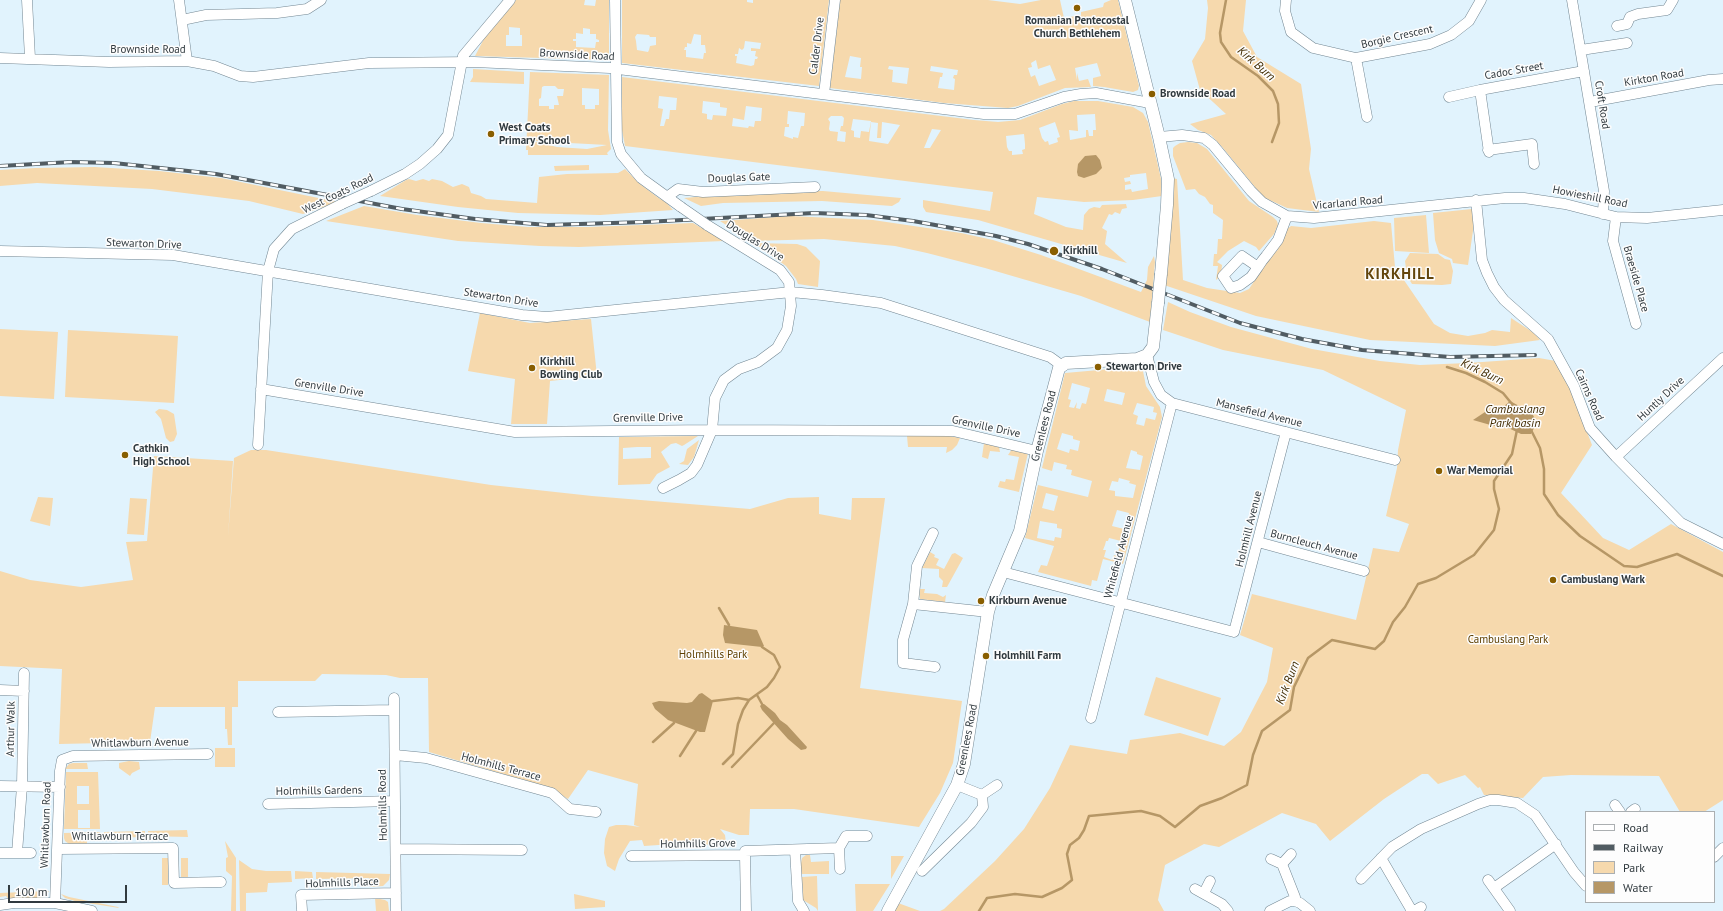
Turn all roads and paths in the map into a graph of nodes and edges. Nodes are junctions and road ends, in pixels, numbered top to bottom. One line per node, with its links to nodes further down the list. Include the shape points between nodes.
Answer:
1 (27, 0): 17 (street)
2 (179, 0): 12 (street)
3 (321, 0): 12 (street, via 307,9 278,13 206,15)
4 (510, 0): 20 (street, West Coats Road, via 473,42)
5 (615, 0): 21 (street, Douglas Drive)
6 (835, 0): 25 (street, Calder Drive)
7 (1125, 0): 28 (main road)
8 (1286, 0): 18 (street, Borgie Crescent, via 1285,11 1292,32 1313,48)
9 (1481, 0): 18 (street, Borgie Crescent, via 1469,21 1451,35 1430,44)
10 (1572, 0): 15 (street, Croft Road)
11 (1672, 0): 13 (street, via 1666,10 1638,14 1630,17 1627,24)
12 (182, 20): 19 (street)
13 (1617, 26)
14 (1626, 43): 15 (street)
15 (1581, 50): 22 (street, Croft Road)
16 (0, 58): 17 (street, Brownside Road)
17 (30, 58): 19 (street, Brownside Road, via 109,62)
18 (1356, 58): 29 (street)
19 (187, 61): 20 (street, Brownside Road, via 214,66 240,76 253,77 369,63)
20 (461, 62): 21 (street, Brownside Road); 41 (street, West Coats Road, bridge, via 448,135 437,149 405,174 292,229 274,249)
21 (615, 69): 25 (street, Brownside Road); 33 (street, Douglas Drive, via 616,142 641,178)
22 (1584, 71): 24 (street, Cadoc Street); 27 (street, Croft Road)
23 (1723, 79): 27 (street, Kirkton Road)
24 (1480, 90): 26 (street, Cadoc Street); 31 (street, via 1489,151 1532,144)
25 (824, 94): 28 (street, Brownside Road, via 984,114 1015,114 1064,97 1096,93)
26 (1449, 97)
27 (1590, 102): 36 (street, Croft Road, via 1604,191)
28 (1150, 103): 30 (main road)
29 (1367, 117)
30 (1159, 137): 37 (street, Vicarland Road, via 1182,135 1204,138 1262,202); 44 (main road, bridge, via 1168,189 1153,347)
31 (1534, 164)
32 (815, 188): 33 (street, Douglas Gate, via 703,192 678,189)
33 (667, 197): 42 (street, Douglas Drive, bridge, via 780,270 790,282)
34 (1476, 200): 36 (street, Howieshill Road, via 1524,198 1565,204); 37 (street, Vicarland Road, via 1314,218); 53 (street, Cairns Road, via 1482,260 1494,287 1504,300 1548,339 1574,386 1590,428)
35 (1723, 210): 38 (street, Howieshill Road, via 1646,218)
36 (1603, 214): 38 (street, Howieshill Road)
37 (1287, 216): 40 (street, via 1278,240)
38 (1616, 217): 43 (street, Braeside Place, via 1613,241)
39 (0, 251): 41 (street, Stewarton Drive, via 173,256)
40 (1258, 267)
41 (268, 271): 42 (street, Stewarton Drive, via 522,315 547,317); 47 (street, West Coats Road)
42 (791, 292): 46 (street, Stewarton Drive, via 881,303 1050,357); 49 (street, Douglas Drive, via 787,330 777,348 758,362 724,380 715,398)
43 (1636, 324)
44 (1147, 355): 46 (main road, via 1137,359 1066,362); 48 (street, Mansefield Avenue, via 1154,382 1161,395)
45 (1723, 358): 53 (street, Huntly Drive)
46 (1061, 366): 52 (main road, Greenlees Road, via 1057,372)
47 (261, 389): 49 (street, Grenville Drive, via 515,432); 51 (street, West Coats Road)
48 (1172, 403): 50 (street, Mansefield Avenue); 61 (street, Whitefield Avenue)
49 (712, 430): 52 (street, Grenville Drive, via 953,431); 55 (street, Douglas Drive, via 691,472)
50 (1286, 432): 54 (street, Mansefield Avenue); 57 (street, Holmhill Avenue)
51 (258, 445)
52 (1037, 450): 60 (main road, Greenlees Road, via 1020,531)
53 (1616, 457): 58 (street, Cairns Road, via 1681,523)
54 (1395, 460)
55 (663, 488)
56 (933, 533): 62 (street, via 917,566)
57 (1258, 542): 59 (street, Burncleuch Avenue); 61 (street, Holmhill Avenue, via 1234,632)
58 (1723, 544)
59 (1364, 571)
60 (1003, 572): 61 (street); 63 (main road, Greenlees Road)
61 (1120, 602): 71 (street, Whitefield Avenue)
62 (913, 604): 63 (street); 64 (street, via 903,640 903,663)
63 (988, 612): 75 (main road, Greenlees Road, via 964,764)
64 (935, 668)
65 (24, 673): 67 (street, Arthur Walk)
66 (0, 690): 67 (street)
67 (24, 691): 78 (street, Arthur Walk)
68 (394, 698): 69 (street, Holmhills Road)
69 (394, 710): 70 (street); 73 (street, Holmhills Road)
70 (278, 712)
71 (1092, 718)
72 (208, 754): 74 (street, Whitlawburn Avenue)
73 (395, 755): 81 (street, Holmhills Road); 83 (street, Holmhills Terrace, via 426,758 552,793 570,809)
74 (73, 756): 79 (street, Whitlawburn Road, via 62,760)
75 (957, 785): 80 (street); 118 (main road, Greenlees Road)
76 (997, 785): 80 (street)
77 (0, 786): 78 (street)
78 (22, 786): 79 (street); 93 (street, Arthur Walk)
79 (60, 787): 88 (street, Whitlawburn Road)
80 (982, 795): 103 (street, via 983,807 971,824)
81 (395, 801): 82 (street, Holmhills Gardens); 89 (street, Holmhills Road)
82 (268, 804)
83 (596, 812)
84 (867, 836): 86 (street, via 846,836)
85 (1556, 844): 99 (street, via 1530,811 1517,803 1490,800 1422,829 1392,847); 107 (street); 122 (street, via 1491,884)
86 (839, 848): 91 (street); 102 (street)
87 (1723, 848): 98 (street)
88 (58, 849): 106 (street, Whitlawburn Terrace, via 173,848 174,883); 110 (street, Whitlawburn Road)
89 (396, 849): 90 (street); 108 (street, Holmhills Road)
90 (522, 850)
91 (795, 850): 96 (street, Holmhills Grove, via 745,851); 117 (street, via 798,901)
92 (0, 853): 93 (street)
93 (17, 853): 94 (street)
94 (31, 853)
95 (1291, 854): 101 (street)
96 (744, 855): 97 (street, Holmhills Grove); 116 (street)
97 (631, 856)
98 (1715, 856)
99 (1381, 858): 104 (street); 113 (street)
100 (1271, 859): 101 (street)
101 (1282, 864): 109 (street)
102 (840, 869)
103 (922, 871)
104 (1361, 879)
105 (1210, 881): 119 (street, via 1200,891 1222,904)
106 (221, 882)
107 (1585, 885)
108 (396, 893): 112 (street, Holmhills Place, via 301,895); 115 (street, Holmhills Road)
109 (1295, 901): 120 (street); 121 (street)
110 (55, 903): 111 (street); 114 (street)
111 (0, 904)
112 (302, 910)
113 (1416, 910)
114 (92, 911)
115 (396, 911)
116 (746, 911)
117 (804, 911)
118 (888, 911)
119 (1228, 911)
120 (1270, 911)
121 (1310, 911)
122 (1510, 911)

